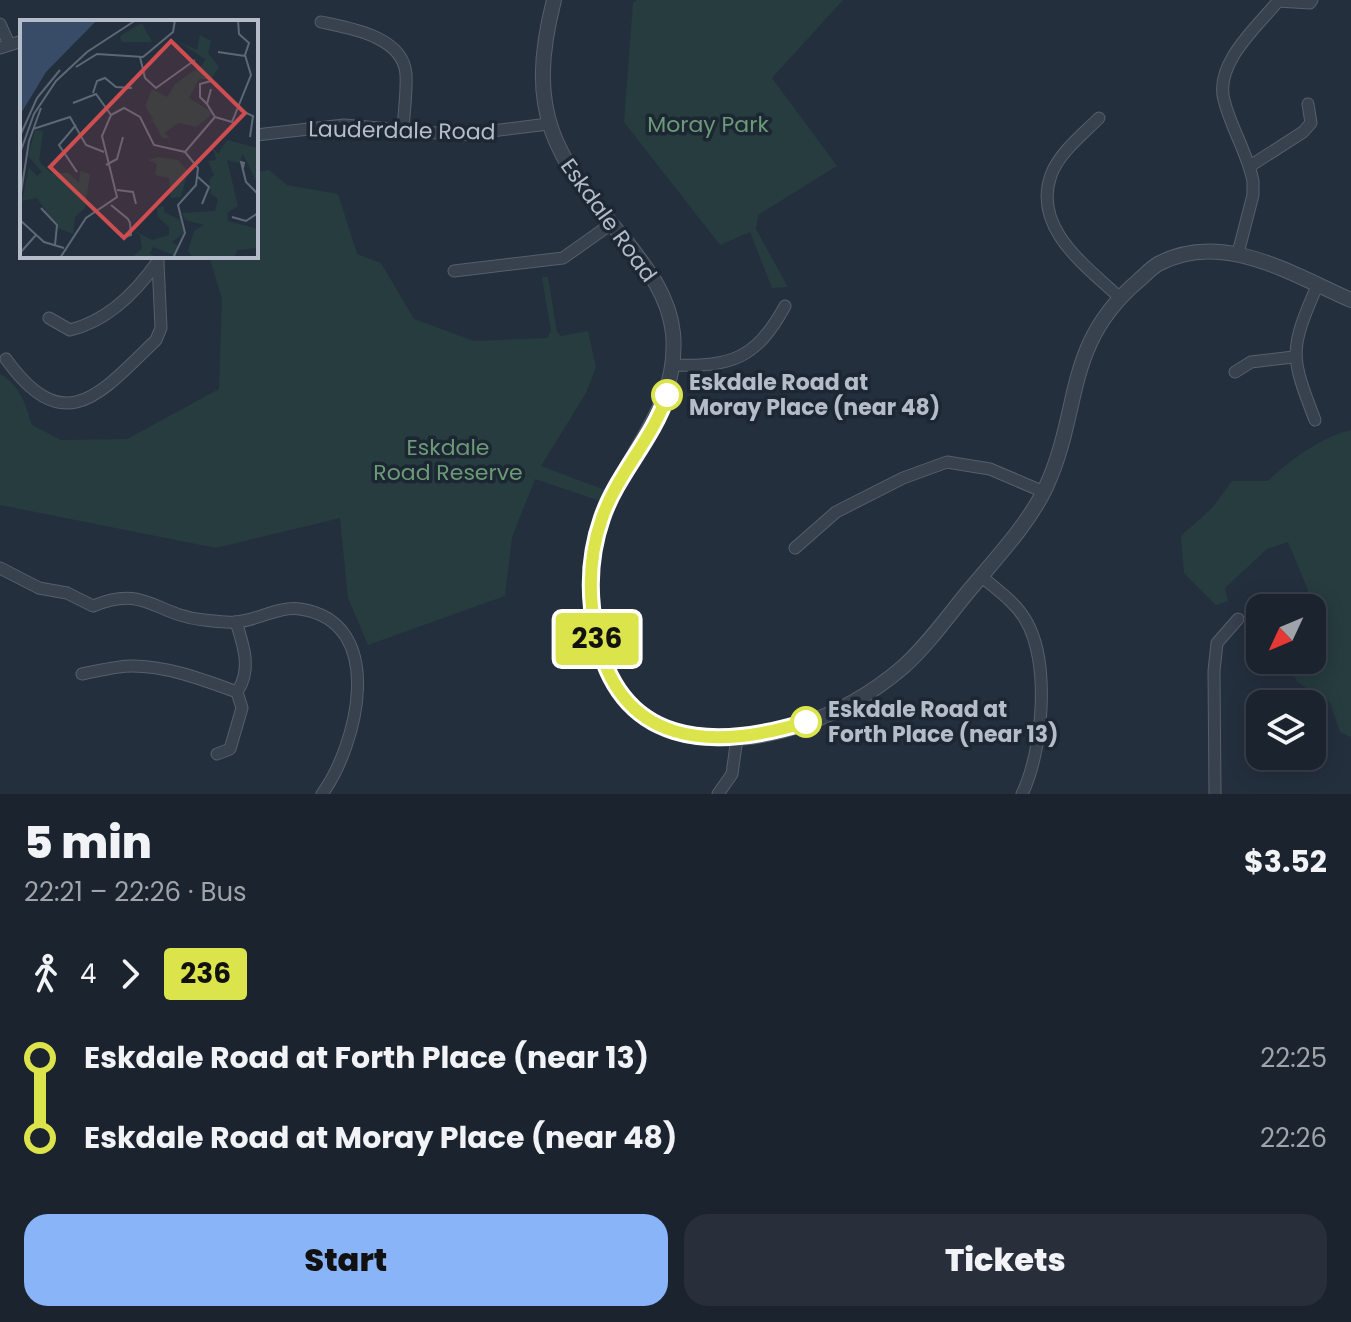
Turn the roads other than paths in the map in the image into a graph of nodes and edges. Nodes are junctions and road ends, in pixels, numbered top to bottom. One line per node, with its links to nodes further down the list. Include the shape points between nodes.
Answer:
1 (554, 0): 9 (street, Eskdale Road, via 542,73)
2 (1279, 0): 3 (street); 12 (street, via 1236,53 1223,80 1223,98)
3 (1312, 0)
4 (321, 22): 10 (street, via 365,32 399,57 406,70)
5 (0, 24): 6 (street)
6 (4, 46)
7 (1308, 104): 12 (street, via 1311,123 1303,132)
8 (1099, 118): 18 (street, via 1051,173 1047,196 1062,243)
9 (548, 124): 10 (street, Lauderdale Road, via 460,135); 13 (street, Eskdale Road, via 574,179)
10 (403, 130): 11 (street, Lauderdale Road, via 344,125)
11 (258, 135)
12 (1250, 166): 14 (street, via 1253,195)
13 (611, 224): 16 (street, via 563,258); 24 (street, Eskdale Road, via 661,292 671,320)
14 (1238, 253): 17 (street); 18 (street, Eskdale Road, via 1204,251 1159,264)
15 (158, 259): 21 (street, via 109,314 93,324 70,330); 23 (street, via 161,328 156,340 85,402 63,404 41,397)
16 (454, 271)
17 (1317, 286): 19 (street); 22 (street, via 1295,336)
18 (1119, 297): 27 (street, Eskdale Road, via 1079,365)
19 (1351, 300)
20 (785, 306): 24 (street, via 768,334 742,356 719,364)
21 (49, 318)
22 (1293, 357): 25 (street, via 1251,362); 26 (street)
23 (6, 359)
24 (674, 365): 35 (street, Eskdale Road, via 657,418 602,518 590,587 593,621 615,688 646,720 683,734)
25 (1235, 372)
26 (1315, 420)
27 (1044, 492): 28 (street, via 990,469 947,462 836,512); 30 (street, Eskdale Road)
28 (795, 548)
29 (0, 568): 32 (street, via 93,606 125,595 183,617)
30 (981, 576): 35 (street, Eskdale Road, via 914,657 856,701 826,716); 39 (street, via 1025,618 1041,664 1038,729)
31 (1238, 619): 40 (street, via 1217,643)
32 (236, 622): 34 (street, via 245,648 246,678); 37 (street, via 298,608 328,620 351,646 358,686 352,728)
33 (82, 674): 34 (street, via 148,667)
34 (237, 692): 36 (street, via 242,708 230,749)
35 (737, 738): 38 (street, via 732,774)
36 (217, 754)
37 (322, 794)
38 (718, 794)
39 (1022, 794)
40 (1215, 794)

